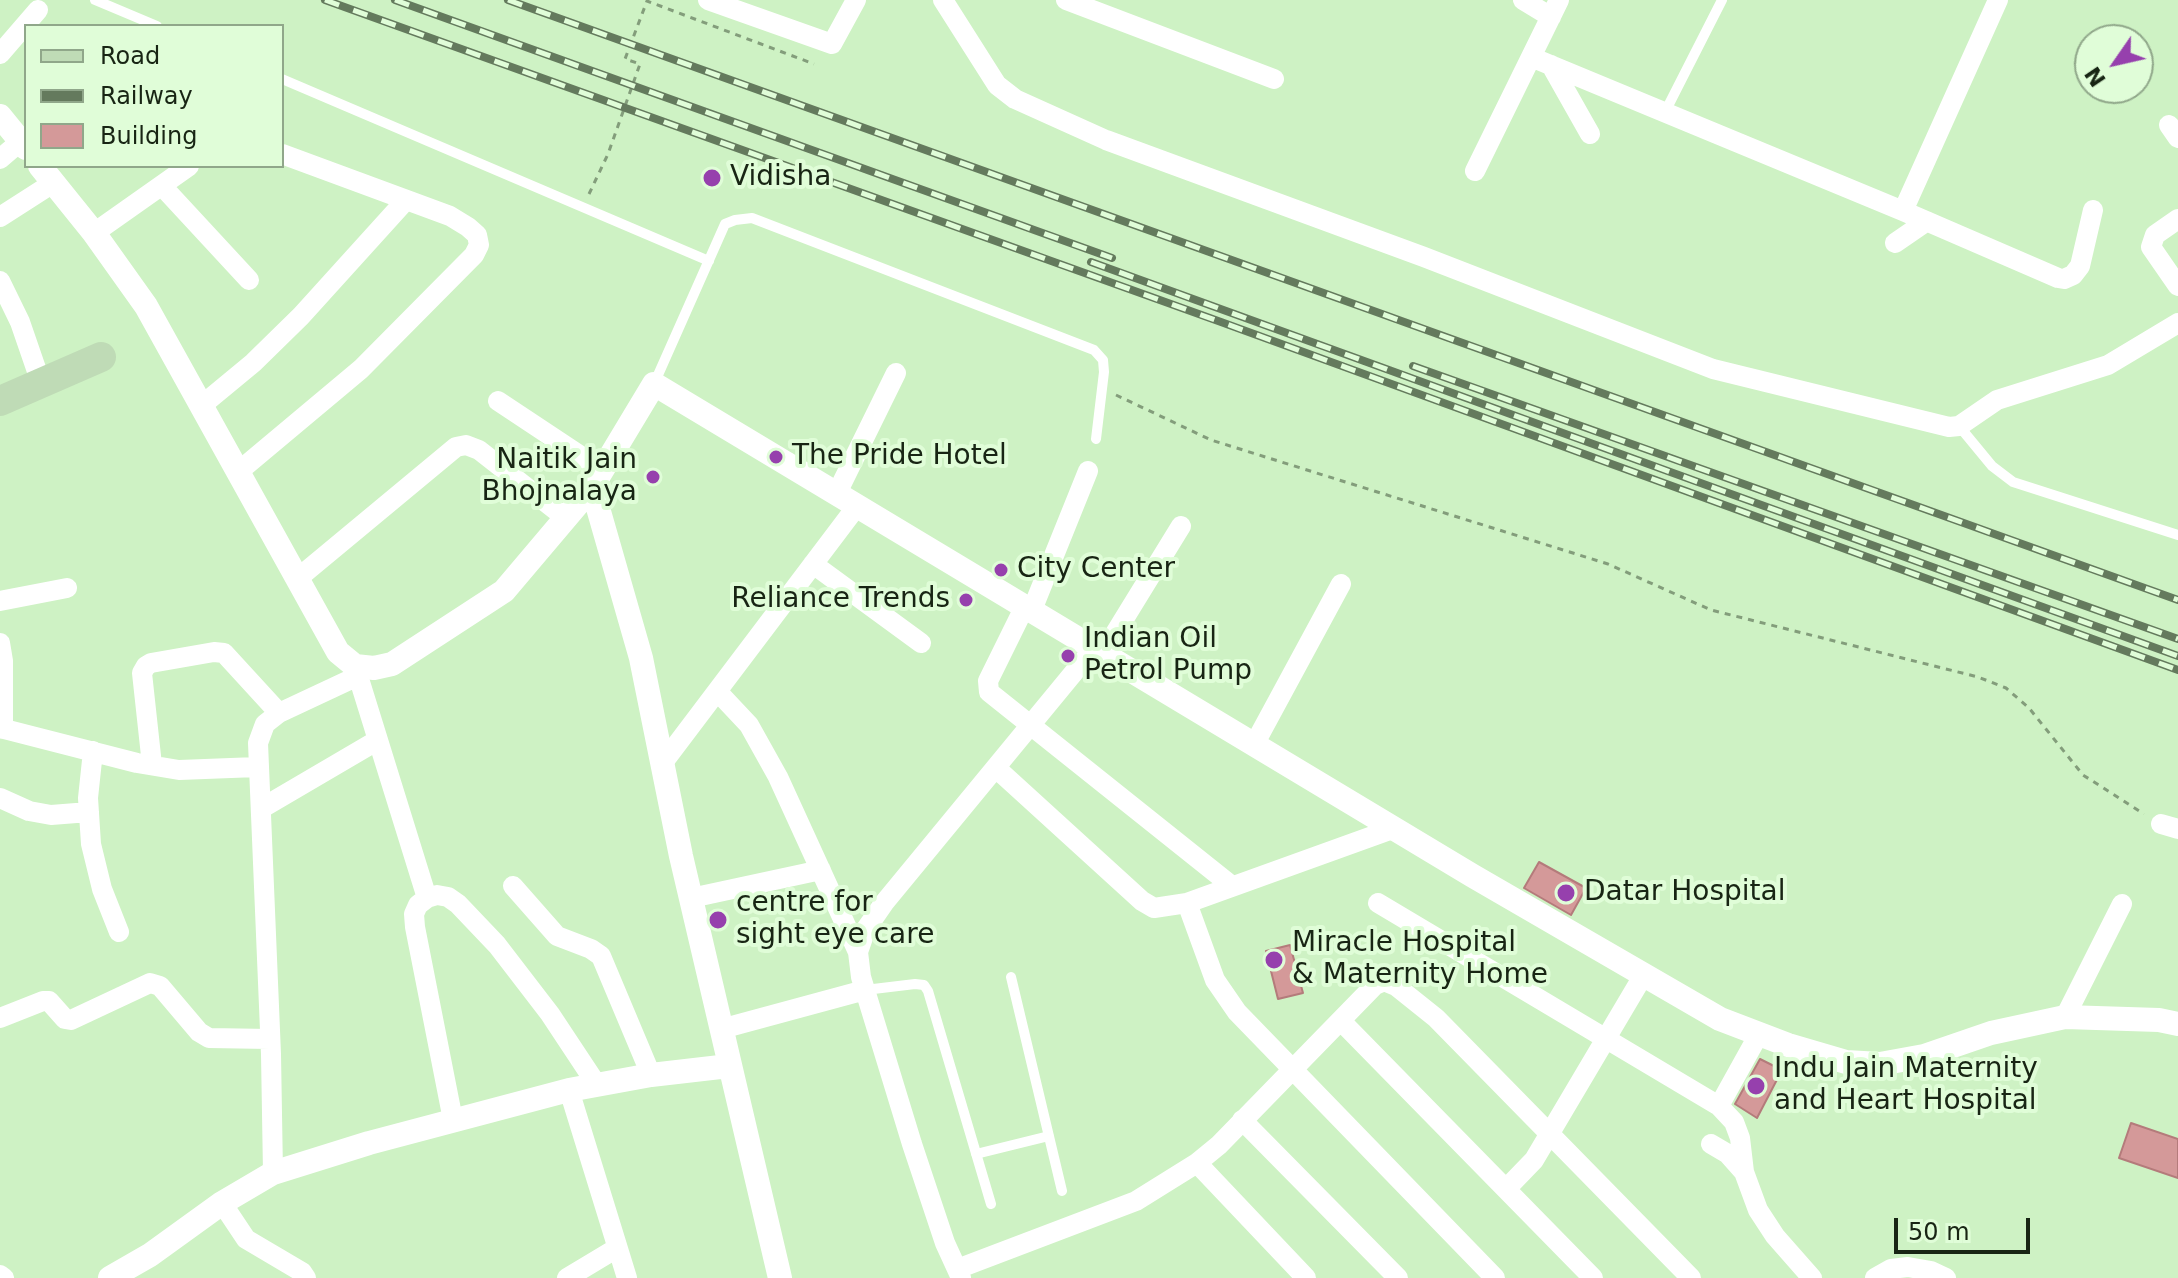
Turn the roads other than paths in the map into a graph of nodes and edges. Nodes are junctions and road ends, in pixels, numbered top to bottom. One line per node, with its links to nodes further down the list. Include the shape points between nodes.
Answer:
1 (95, 0): 12 (lane)
2 (708, 0): 3 (street, via 832,44)
3 (856, 0)
4 (943, 0): 49 (street, via 997,85 1015,99 1106,140 1713,369)
5 (1066, 0): 17 (street)
6 (1523, 0): 9 (street)
7 (1722, 0): 19 (lane)
8 (1998, 0): 31 (street)
9 (1555, 8): 15 (street)
10 (38, 10): 11 (street)
11 (26, 24)
12 (152, 24)
13 (24, 26): 14 (street)
14 (0, 54)
15 (1531, 57): 16 (street); 26 (street)
16 (1551, 65): 19 (street); 21 (street)
17 (1274, 79)
18 (284, 80): 37 (lane)
19 (1665, 112): 31 (street)
20 (0, 116): 22 (street)
21 (1590, 134)
22 (23, 145): 24 (street)
23 (284, 155): 29 (street)
24 (0, 159)
25 (186, 168): 28 (street)
26 (1475, 171)
27 (46, 175): 32 (street); 35 (street)
28 (162, 186): 35 (street); 38 (street)
29 (406, 200): 48 (street, via 301,316); 52 (street, via 468,227 477,235 474,255 361,369)
30 (2093, 210): 34 (street, via 2080,266 2064,279)
31 (1903, 211): 34 (street)
32 (0, 217)
33 (2178, 219): 40 (street, via 2155,235 2151,247)
34 (1927, 221): 36 (street)
35 (94, 233): 48 (street, via 146,306)
36 (1895, 243)
37 (709, 261): 45 (lane); 50 (lane, via 725,224 752,218 1094,350 1103,360 1104,391)
38 (249, 280)
39 (0, 281): 44 (street)
40 (2178, 286)
41 (2178, 323): 49 (street, via 2108,365 1997,400)
42 (101, 357): 44 (main road)
43 (896, 373): 54 (street)
44 (41, 383): 46 (main road)
45 (654, 384): 53 (street); 54 (street)
46 (0, 401)
47 (498, 401): 53 (street)
48 (201, 406): 52 (street)
49 (1959, 426): 57 (lane, via 1992,466 2013,482)
50 (1096, 439)
51 (1088, 471): 63 (street)
52 (238, 472): 59 (street)
53 (597, 479): 55 (street); 75 (street)
54 (847, 499): 58 (street); 63 (street)
55 (567, 519): 59 (street, via 479,450 456,447); 67 (street, via 504,591 392,664)
56 (1181, 526): 66 (street)
57 (2178, 535)
58 (813, 564): 65 (street); 68 (street)
59 (297, 579): 67 (street, via 338,652)
60 (1341, 584): 73 (street)
61 (67, 588): 62 (street)
62 (0, 601)
63 (1028, 608): 66 (street); 70 (street, via 988,681 995,698)
64 (0, 643): 71 (street)
65 (921, 643)
66 (1098, 651): 70 (street); 73 (street)
67 (357, 671): 69 (street); 72 (street)
68 (717, 691): 75 (street); 83 (street, via 749,725)
69 (279, 713): 76 (street, via 224,653 151,663 142,673); 77 (street, via 265,724)
70 (1032, 724): 78 (street); 85 (street)
71 (1, 728): 74 (street)
72 (378, 740): 80 (street); 86 (street)
73 (1255, 743): 82 (street)
74 (93, 751): 76 (street); 81 (street)
75 (662, 764): 87 (street)
76 (152, 765): 77 (street, via 179,770)
77 (257, 767): 80 (street)
78 (996, 768): 88 (street, via 1142,901 1154,908); 92 (street, via 884,903)
79 (0, 798): 81 (street, via 51,815)
80 (262, 808): 102 (street)
81 (89, 812): 91 (street, via 102,889)
82 (1395, 828): 85 (street); 93 (street)
83 (821, 870): 87 (street); 92 (street)
84 (513, 886): 106 (street, via 557,936 601,956)
85 (1232, 886): 88 (street)
86 (427, 898): 107 (street, via 448,897 497,945); 110 (street, via 414,914 415,927)
87 (691, 898): 100 (street)
88 (1187, 903): 105 (street, via 1215,980 1237,1012)
89 (1378, 903): 103 (street)
90 (2122, 904): 96 (street)
91 (119, 932)
92 (858, 952): 95 (street)
93 (1643, 976): 101 (street, via 1720,1019); 103 (street)
94 (1011, 977): 113 (lane)
95 (865, 990): 100 (street); 115 (lane, via 924,985); 124 (street)
96 (2065, 1017): 99 (street); 101 (street, via 1880,1064 1846,1062)
97 (0, 1018): 102 (street, via 49,1001 71,1020 150,983 160,986 209,1038)
98 (1341, 1021): 105 (street); 112 (street, via 1375,985 1384,981 1396,986 1436,1018); 119 (street)
99 (2178, 1024)
100 (721, 1029): 104 (street)
101 (1759, 1034): 109 (street)
102 (270, 1039): 118 (street)
103 (1607, 1039): 109 (street); 112 (street)
104 (729, 1066): 106 (street); 129 (street)
105 (1292, 1068): 111 (street); 132 (street)
106 (651, 1075): 107 (street)
107 (597, 1085): 108 (street)
108 (569, 1090): 110 (street); 123 (street)
109 (1719, 1106): 117 (street, via 1734,1122)
110 (453, 1120): 118 (street)
111 (1242, 1120): 116 (street); 131 (street)
112 (1551, 1134): 119 (street); 134 (street)
113 (1049, 1136): 115 (lane); 120 (lane)
114 (1711, 1144): 117 (street)
115 (976, 1154): 122 (lane)
116 (1197, 1163): 124 (street, via 1136,1201); 130 (street)
117 (1744, 1172): 135 (street, via 1758,1210)
118 (273, 1173): 121 (street)
119 (1506, 1189): 133 (street)
120 (1062, 1191)
121 (222, 1203): 125 (street); 126 (street, via 246,1239)
122 (991, 1204)
123 (617, 1248): 127 (street); 128 (street)
124 (959, 1274)
125 (110, 1278)
126 (306, 1278)
127 (567, 1278)
128 (627, 1278)
129 (780, 1278)
130 (1306, 1278)
131 (1398, 1278)
132 (1495, 1278)
133 (1593, 1278)
134 (1691, 1278)
135 (1812, 1278)
136 (1875, 1278): 137 (street, via 1908,1267)
137 (1946, 1278)

